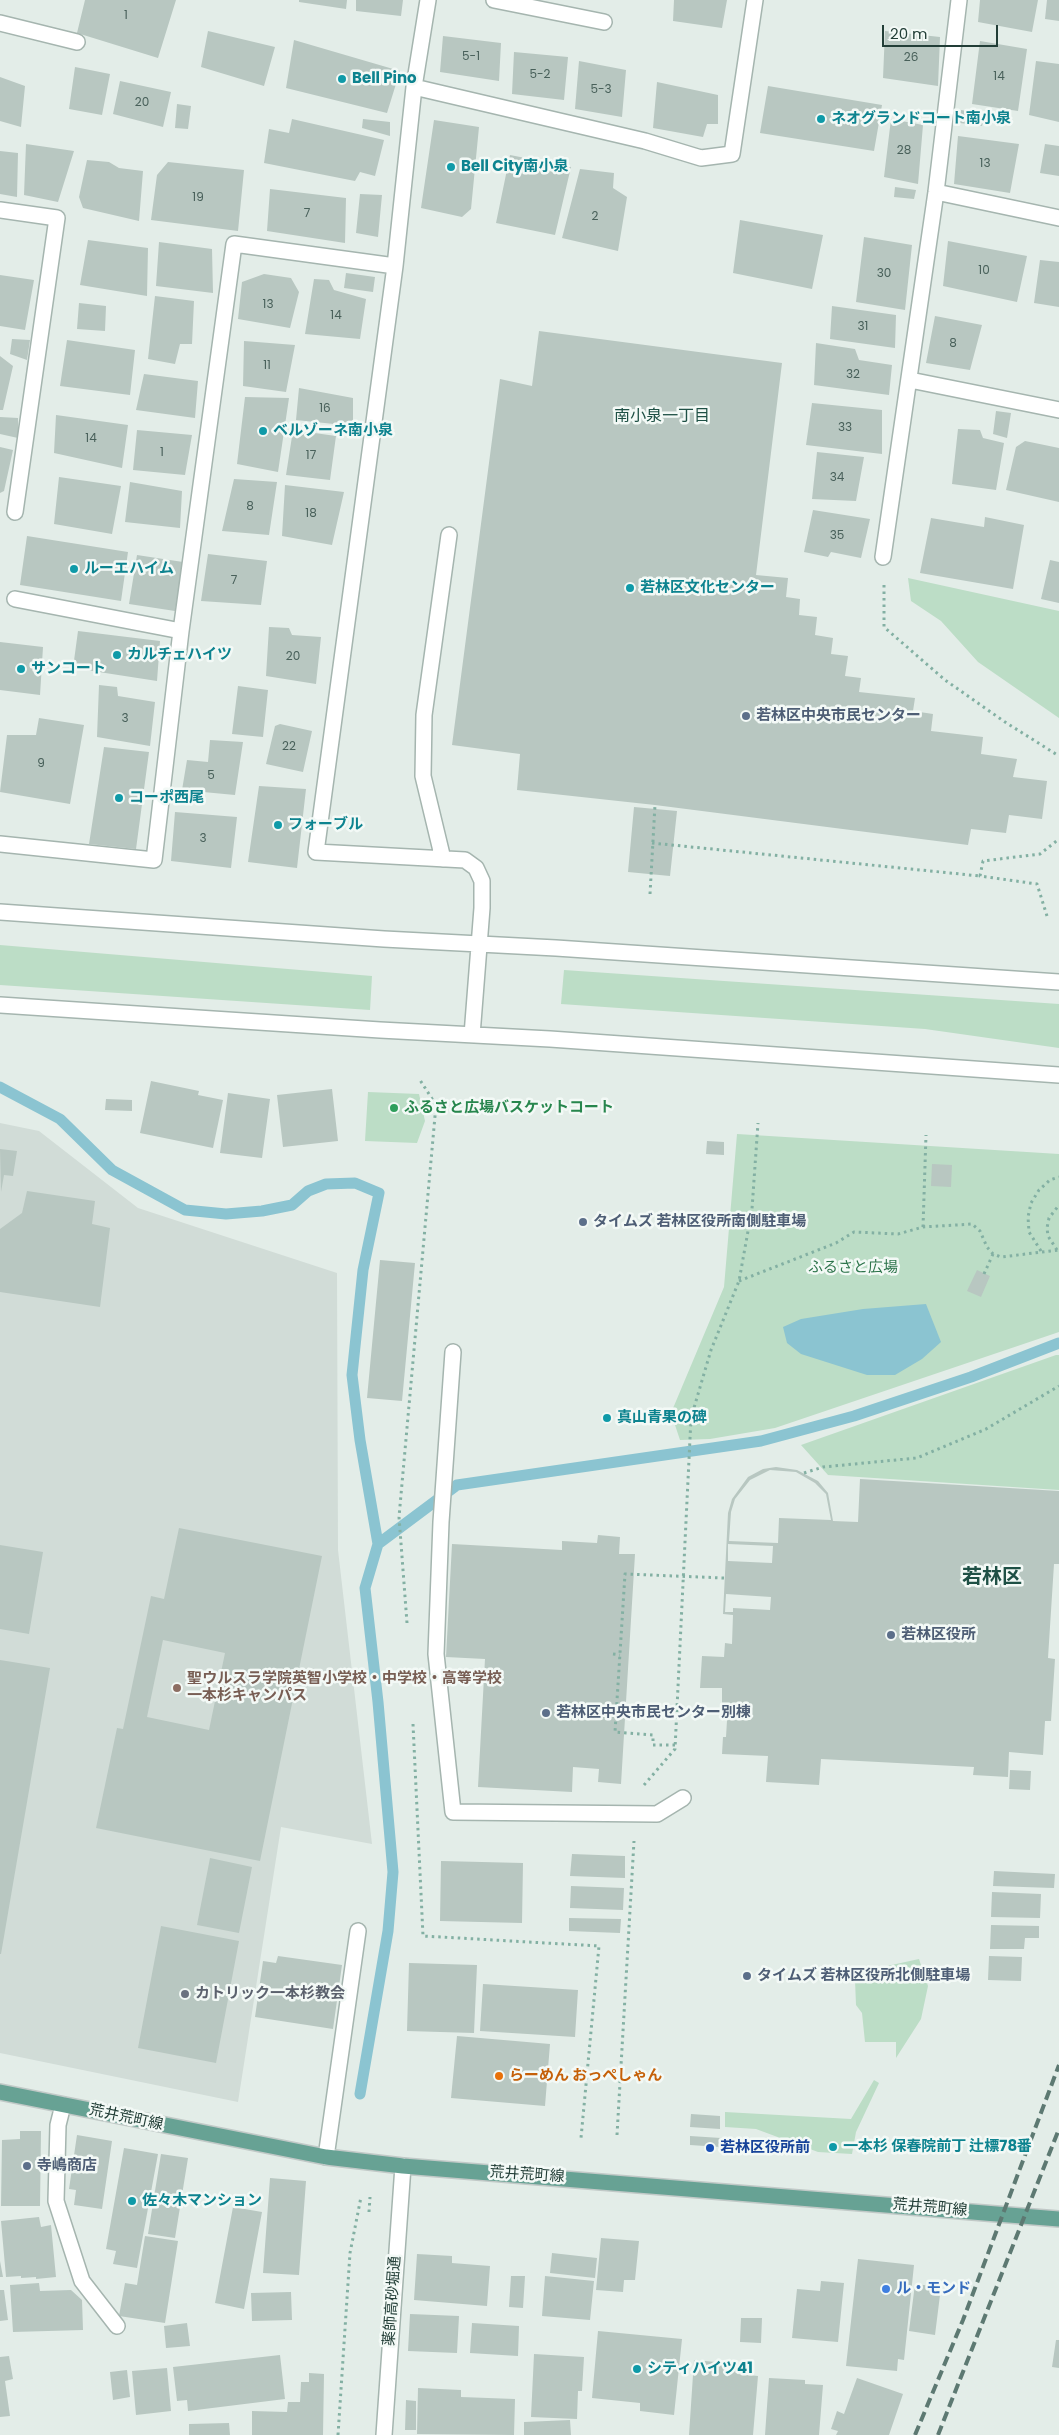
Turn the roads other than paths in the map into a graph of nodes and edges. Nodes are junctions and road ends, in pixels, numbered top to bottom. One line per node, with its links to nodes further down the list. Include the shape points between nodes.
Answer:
1 (428, 0): 8 (street)
2 (494, 0): 5 (street)
3 (755, 0): 8 (street, via 732,154 702,158 645,141)
4 (960, 0): 9 (street)
5 (604, 22)
6 (0, 23): 7 (street)
7 (76, 42)
8 (414, 87): 12 (street)
9 (936, 192): 11 (street); 13 (street)
10 (0, 210): 15 (street, via 57,218)
11 (1059, 218)
12 (395, 266): 19 (street, via 234,244); 21 (street, via 316,852)
13 (910, 380): 14 (street); 17 (street)
14 (1059, 410)
15 (15, 512)
16 (449, 535): 21 (street, via 424,715 423,776)
17 (883, 557)
18 (15, 599): 19 (street)
19 (181, 632): 20 (street, via 154,860)
20 (0, 844)
21 (443, 859): 23 (street, via 465,860 476,868 482,881)
22 (0, 912): 23 (street)
23 (480, 944): 24 (street); 26 (street)
24 (1059, 982)
25 (0, 1005): 26 (street)
26 (472, 1035): 27 (street)
27 (1059, 1075)
28 (453, 1352): 29 (street, via 446,1426 436,1654 453,1812 657,1814)
29 (683, 1798)
30 (358, 1932): 33 (street)
31 (0, 2092): 32 (main road, 荒井荒町線)
32 (63, 2105): 33 (main road, 荒井荒町線); 36 (street, via 58,2125 56,2201 82,2281)
33 (326, 2157): 34 (main road, 荒井荒町線)
34 (402, 2166): 35 (main road, 荒井荒町線); 37 (street, 薬師高砂堀通)
35 (1059, 2219)
36 (117, 2326)
37 (384, 2435)

